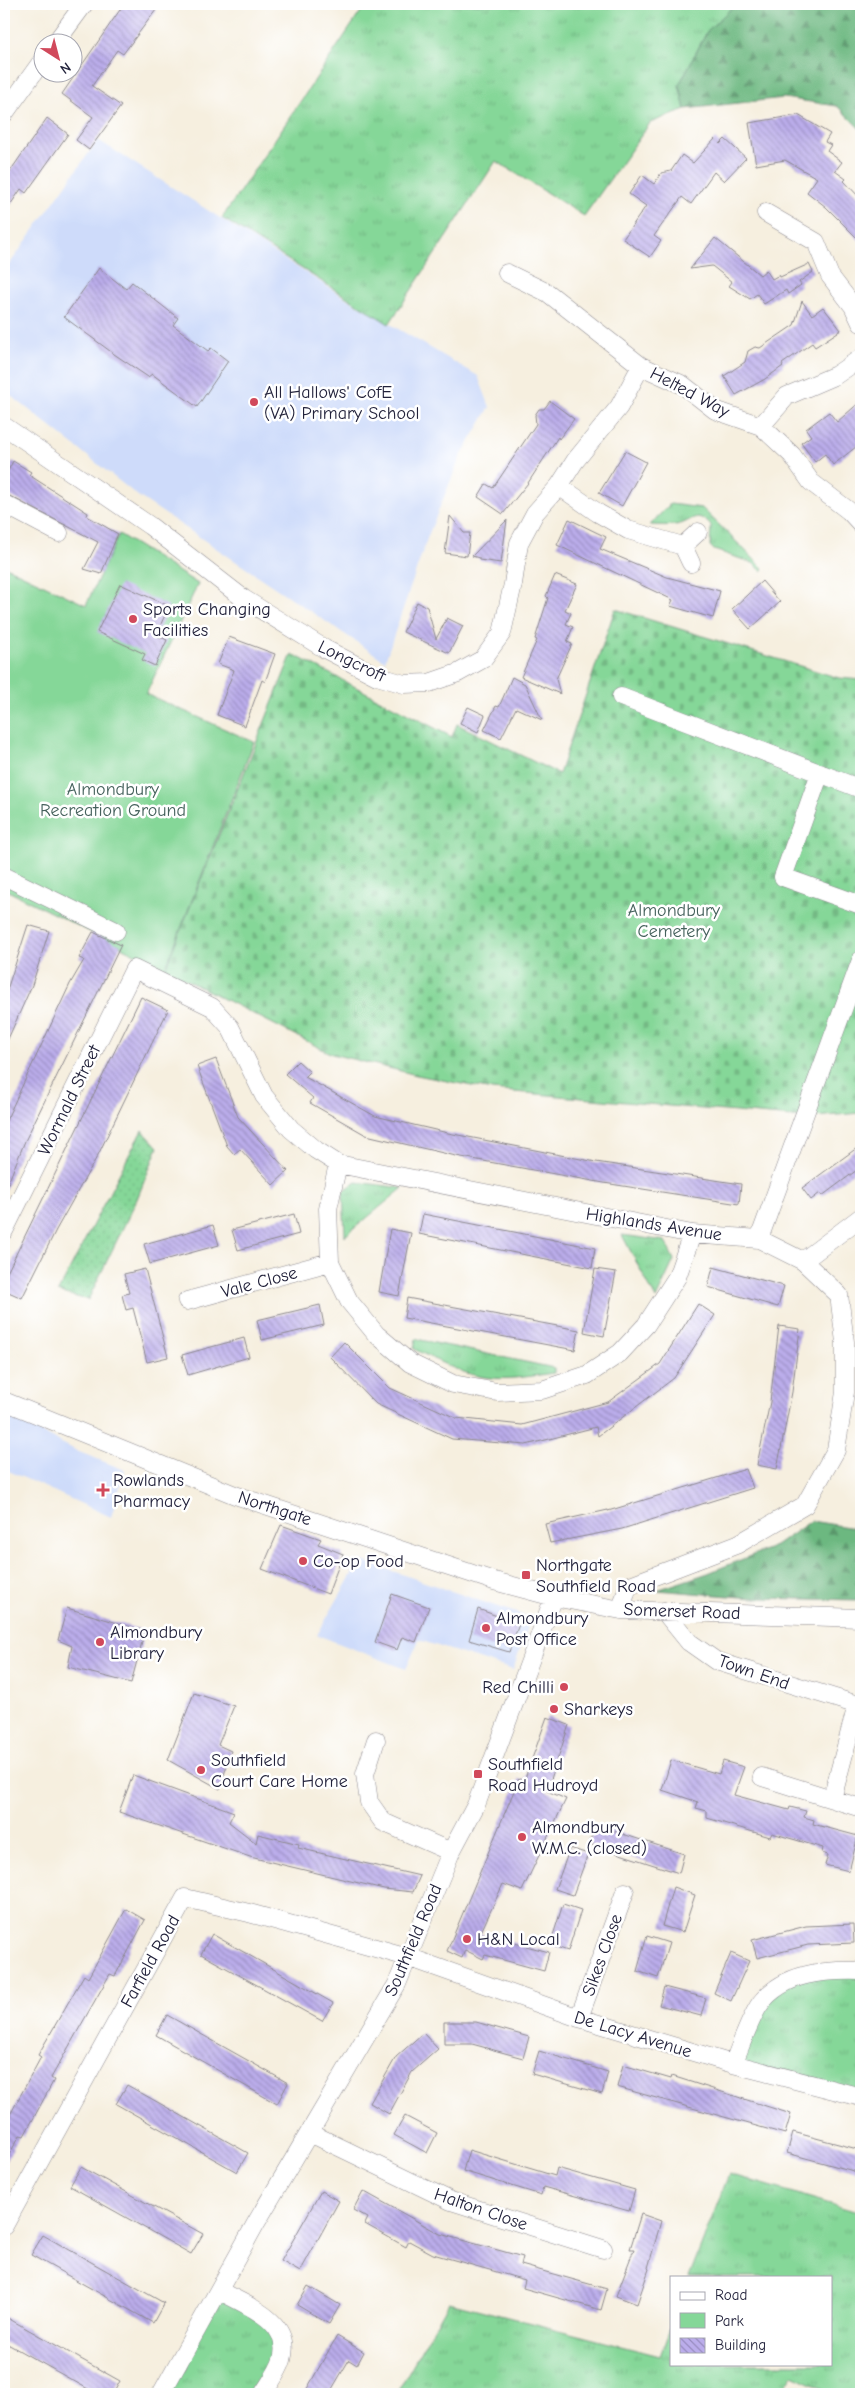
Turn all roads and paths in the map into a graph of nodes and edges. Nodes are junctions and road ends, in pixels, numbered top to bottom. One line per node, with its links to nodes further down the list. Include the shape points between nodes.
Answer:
1 (84, 4): 2 (street)
2 (63, 32)
3 (32, 75): 4 (street)
4 (4, 114)
5 (766, 213): 7 (street, via 816,242 830,276 853,306)
6 (507, 273): 9 (street, Helted Way, via 548,293)
7 (861, 323)
8 (861, 358): 11 (street, via 836,375 787,396)
9 (641, 366): 11 (street, Helted Way, via 684,385 715,410); 12 (street, Longcroft, via 619,407)
10 (4, 426): 12 (street, Longcroft, via 150,526 244,599 325,649 377,676 404,684 429,683 458,673 483,659 502,633 519,543 535,513)
11 (760, 426): 14 (street, Helted Way, via 792,455 811,482)
12 (559, 486): 17 (street, via 628,530)
13 (4, 504): 16 (street)
14 (861, 524)
15 (698, 532): 17 (street)
16 (60, 533)
17 (683, 546): 18 (street)
18 (691, 563)
19 (621, 697): 20 (street)
20 (820, 773): 21 (street); 23 (street, via 783,877)
21 (861, 789)
22 (4, 876): 24 (street)
23 (861, 905)
24 (116, 931)
25 (861, 960): 31 (street)
26 (134, 969): 27 (street, Highlands Avenue, via 212,1007 230,1027 264,1096 291,1129); 29 (street, Wormald Street)
27 (338, 1164): 30 (street, Highlands Avenue); 33 (street, via 328,1209)
28 (861, 1217): 32 (street)
29 (4, 1231)
30 (692, 1234): 31 (street, Highlands Avenue); 33 (street, via 677,1277 646,1325 620,1353 588,1375 542,1390 497,1392 453,1384 410,1363 376,1334 354,1308)
31 (759, 1239): 32 (street, Highlands Avenue)
32 (803, 1261): 37 (street, Highlands Avenue, via 839,1295 845,1392 836,1450 805,1505 738,1544 628,1586)
33 (330, 1262): 34 (street, Vale Close)
34 (187, 1301)
35 (4, 1401): 36 (street, Northgate, via 235,1495 494,1581)
36 (554, 1597): 37 (street, Somerset Road); 45 (street, Southfield Road, via 476,1805)
37 (621, 1610): 38 (street, Somerset Road)
38 (664, 1611): 39 (street, Somerset Road); 40 (street, Town End, via 689,1642 716,1661)
39 (861, 1618)
40 (859, 1705): 43 (street)
41 (376, 1740): 45 (street, via 365,1774 369,1802 383,1822)
42 (762, 1777): 43 (street)
43 (832, 1799): 44 (street)
44 (861, 1808)
45 (450, 1852): 47 (street, Southfield Road)
46 (625, 1892): 49 (street, Sikes Close)
47 (408, 1957): 49 (street, De Lacy Avenue); 52 (street, Southfield Road, via 397,1984); 53 (street, Farfield Road, via 185,1898)
48 (861, 1971): 50 (street, via 829,1970 788,1980 760,2004)
49 (579, 2018): 50 (street, De Lacy Avenue)
50 (733, 2064): 51 (street, De Lacy Avenue)
51 (861, 2097)
52 (310, 2133): 54 (street, Halton Close, via 451,2201); 55 (street, Southfield Road)
53 (4, 2226)
54 (603, 2249)
55 (220, 2291): 56 (street, Southfield Road); 57 (street, via 272,2320 283,2339 282,2360)
56 (161, 2394)
57 (263, 2394)

